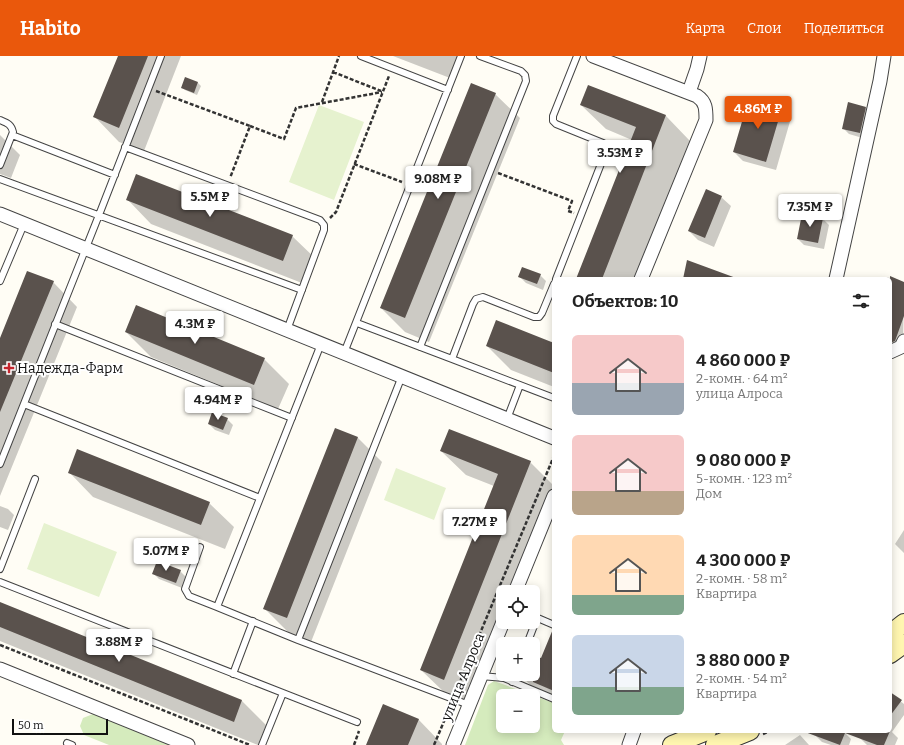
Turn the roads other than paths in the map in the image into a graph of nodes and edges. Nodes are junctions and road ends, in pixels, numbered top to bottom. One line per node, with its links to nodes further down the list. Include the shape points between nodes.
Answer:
1 (161, 56): 13 (lane)
2 (361, 56): 9 (lane)
3 (461, 56): 9 (lane)
4 (480, 56): 32 (lane, via 521,71 526,81)
5 (577, 56): 21 (lane, via 553,121 603,143 606,151)
6 (592, 56): 10 (street)
7 (700, 56): 10 (street)
8 (884, 56): 23 (street)
9 (448, 90): 27 (lane)
10 (689, 92): 22 (street, via 703,100 706,120)
11 (0, 120): 12 (lane, via 12,127)
12 (12, 135): 14 (lane); 15 (lane)
13 (126, 147): 15 (lane); 26 (lane, via 320,220 324,230)
14 (0, 165)
15 (115, 174): 18 (lane)
16 (0, 178): 18 (lane)
17 (0, 214): 19 (street)
18 (99, 215): 20 (lane); 26 (lane)
19 (24, 224): 20 (street); 24 (lane)
20 (85, 249): 28 (lane); 29 (street)
21 (557, 277)
22 (642, 277)
23 (836, 277)
24 (0, 282)
25 (552, 289): 35 (lane, via 539,317 483,297 476,300 472,304)
26 (302, 290): 29 (lane)
27 (357, 323): 32 (lane); 34 (lane)
28 (55, 324): 39 (lane); 40 (lane)
29 (287, 330): 31 (street)
30 (904, 341): 33 (street, via 901,347)
31 (321, 344): 34 (street); 40 (lane)
32 (420, 347): 35 (lane)
33 (892, 351)
34 (344, 353): 36 (street)
35 (452, 359): 37 (lane)
36 (402, 376): 41 (street); 58 (lane)
37 (520, 385): 38 (lane); 41 (lane)
38 (552, 397)
39 (24, 404): 43 (lane); 45 (lane)
40 (292, 418): 45 (lane)
41 (507, 419): 42 (street)
42 (552, 437)
43 (0, 464)
44 (35, 479): 48 (lane)
45 (260, 498): 51 (lane)
46 (552, 501): 50 (street)
47 (200, 547): 51 (lane, via 185,589 189,596)
48 (0, 569)
49 (0, 582): 62 (lane)
50 (518, 585)
51 (218, 607): 53 (lane)
52 (540, 619): 55 (lane)
53 (253, 621): 58 (lane); 62 (lane)
54 (904, 623): 57 (main road)
55 (552, 624)
56 (500, 629): 63 (street, улица Алроса)
57 (892, 632)
58 (298, 640): 67 (lane)
59 (904, 644): 60 (main road)
60 (892, 653)
61 (0, 669): 72 (street)
62 (233, 674): 65 (lane)
63 (481, 676): 64 (lane, via 504,678); 67 (street, улица Алроса)
64 (512, 682): 66 (lane)
65 (283, 693): 68 (lane); 73 (lane)
66 (552, 698)
67 (469, 705): 74 (street, улица Алроса)
68 (357, 722)
69 (633, 733): 75 (street)
70 (702, 733): 76 (main road)
71 (745, 733): 77 (main road)
72 (188, 745)
73 (262, 745)
74 (453, 745)
75 (629, 745)
76 (672, 745)
77 (715, 745)

